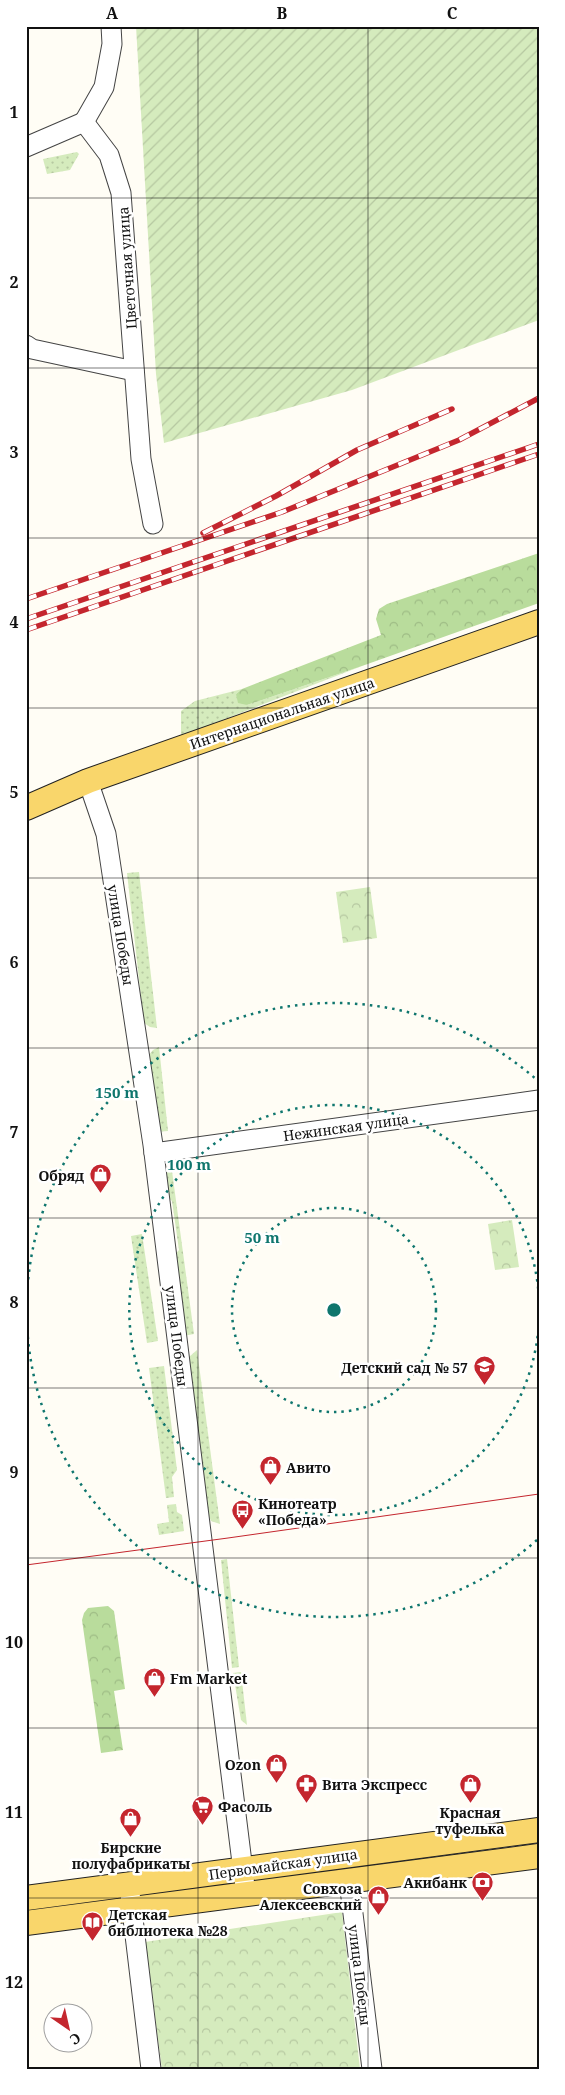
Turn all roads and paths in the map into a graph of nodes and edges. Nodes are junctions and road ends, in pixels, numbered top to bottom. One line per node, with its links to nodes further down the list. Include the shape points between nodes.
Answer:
1 (112, 26): 2 (street, via 104,87)
2 (84, 122): 3 (street); 5 (street, Цветочная улица, via 109,155 121,193)
3 (26, 147)
4 (26, 345): 5 (street)
5 (134, 371): 6 (street, Цветочная улица, via 141,459)
6 (153, 524)
7 (539, 622): 8 (main road, Интернациональная улица)
8 (88, 781): 9 (main road, Интернациональная улица); 11 (street, улица Победы, via 106,834)
9 (26, 808)
10 (539, 1100): 11 (street, Нежинская улица)
11 (154, 1153): 14 (street, улица Победы)
12 (539, 1830): 14 (main road, Первомайская улица)
13 (539, 1856): 15 (main road, Первомайская улица)
14 (242, 1870): 16 (main road, Первомайская улица); 17 (street, улица Победы)
15 (349, 1881): 17 (main road, Первомайская улица); 22 (street, улица Победы)
16 (129, 1885): 18 (main road, Первомайская улица); 19 (street)
17 (246, 1894): 19 (main road, Первомайская улица)
18 (26, 1898)
19 (132, 1910): 20 (main road, Первомайская улица); 21 (street)
20 (26, 1924)
21 (151, 2069)
22 (372, 2069)

